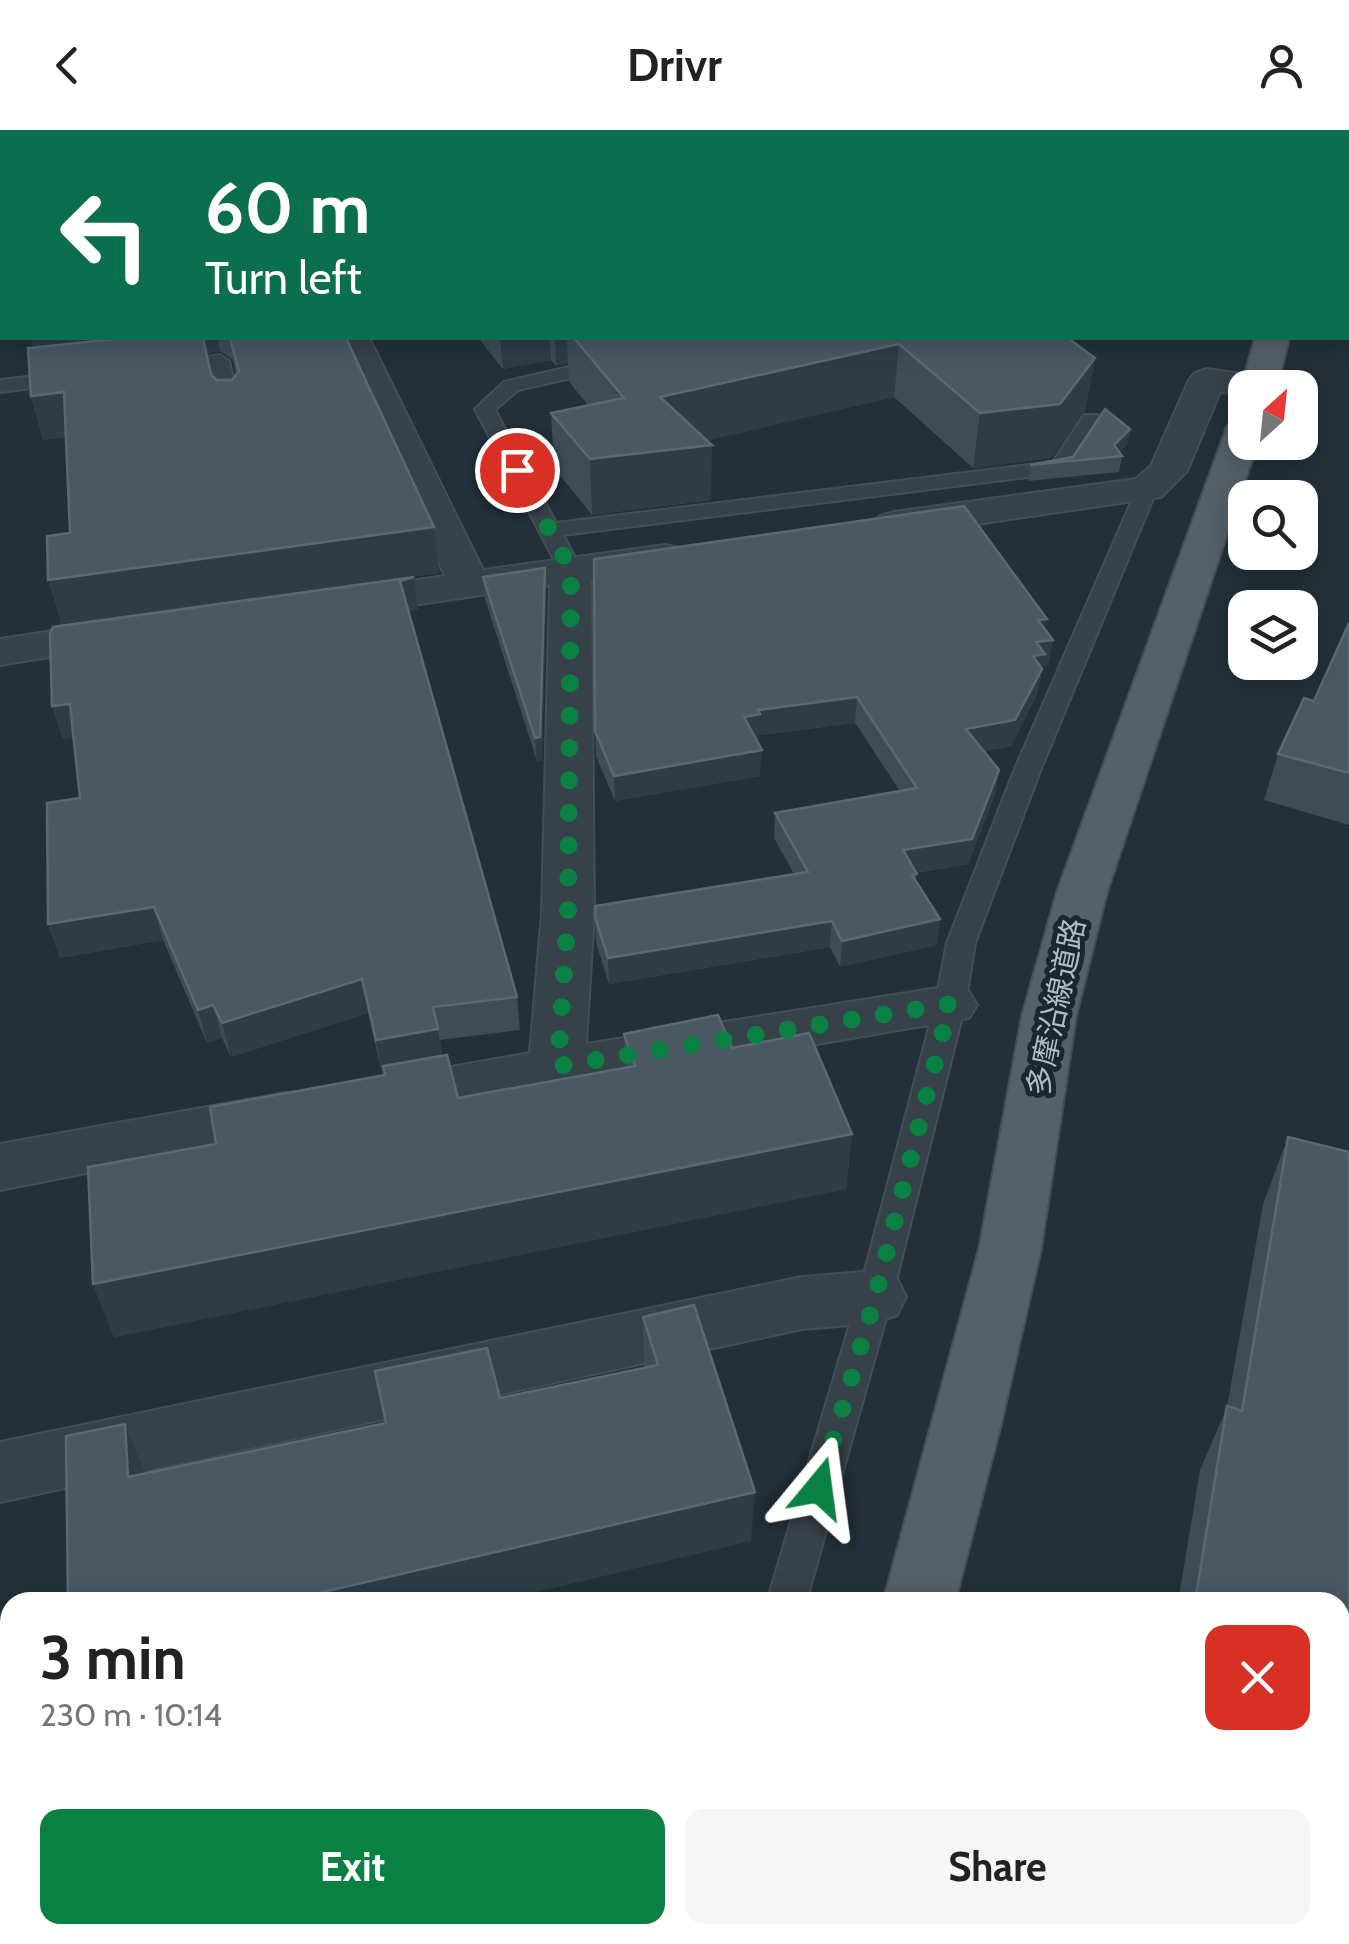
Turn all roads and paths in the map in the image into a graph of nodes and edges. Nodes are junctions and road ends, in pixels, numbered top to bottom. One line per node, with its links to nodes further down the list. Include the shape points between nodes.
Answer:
1 (353, 340): 18 (street)
2 (1271, 340): 5 (main road, 多摩沿線道路)
3 (619, 361): 16 (lane, via 511,386 486,409)
4 (142, 370): 9 (lane, via 220,361)
5 (1263, 370)
6 (102, 374): 7 (lane)
7 (0, 386)
8 (1228, 389): 13 (street, via 1207,380 1168,471)
9 (233, 416)
10 (1091, 418): 12 (lane)
11 (1233, 460): 28 (main road, 多摩沿線道路, via 1082,892 1049,1016 1010,1249)
12 (1060, 467): 14 (lane); 16 (lane)
13 (1147, 489): 14 (street); 22 (lane, via 1026,770 961,944)
14 (1092, 496): 15 (street)
15 (840, 532)
16 (560, 550): 17 (street); 18 (street); 23 (street, via 568,912)
17 (706, 551)
18 (470, 585): 19 (street)
19 (312, 607)
20 (159, 628): 21 (street)
21 (0, 652)
22 (950, 1004): 23 (street); 25 (lane)
23 (558, 1066): 24 (street)
24 (0, 1167)
25 (875, 1298): 26 (street, via 802,1303); 27 (lane)
26 (0, 1472)
27 (789, 1592)
28 (922, 1592)

